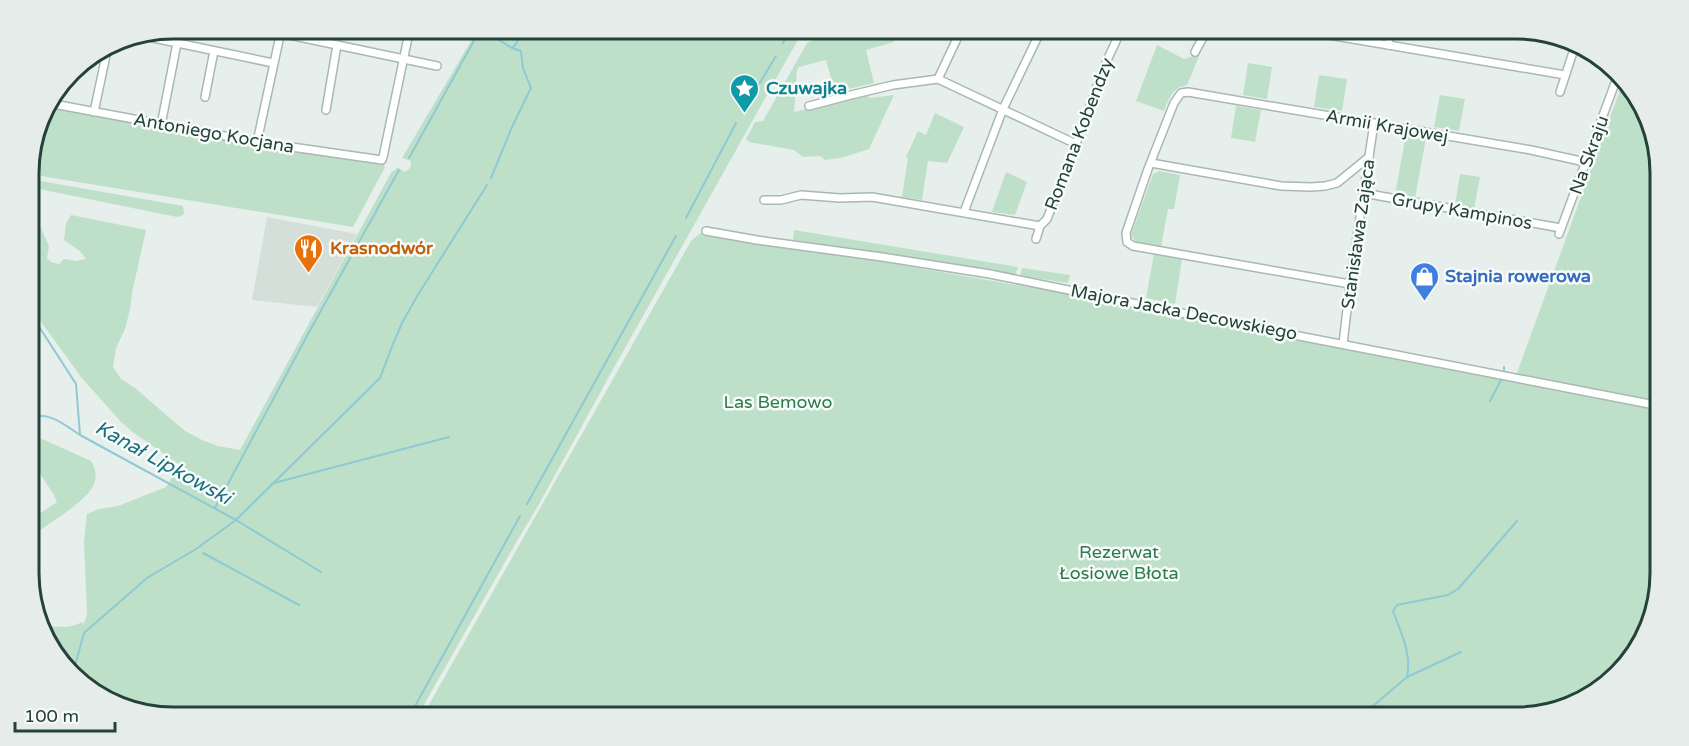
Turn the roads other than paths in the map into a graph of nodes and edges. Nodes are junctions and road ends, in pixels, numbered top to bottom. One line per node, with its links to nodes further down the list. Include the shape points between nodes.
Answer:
1 (178, 39): 12 (street)
2 (279, 39): 20 (street)
3 (313, 39): 13 (street)
4 (408, 39): 19 (street)
5 (957, 39): 23 (street)
6 (1037, 39): 29 (street)
7 (1117, 39): 35 (street, Romana Kobendzy)
8 (1202, 39): 16 (street)
9 (1353, 39): 14 (street)
10 (1389, 39): 14 (street)
11 (161, 40): 12 (street)
12 (177, 43): 15 (street); 33 (street)
13 (337, 45): 19 (street); 30 (street)
14 (1388, 45): 22 (street)
15 (214, 51): 20 (street); 26 (street)
16 (1195, 52)
17 (1573, 52): 22 (street)
18 (106, 57): 31 (street)
19 (404, 58): 21 (street); 34 (street, Antoniego Kocjana, via 381,160)
20 (273, 63): 34 (street)
21 (437, 66)
22 (1565, 75): 25 (street)
23 (938, 79): 28 (street, via 851,94); 29 (street)
24 (1615, 83): 37 (street, Na Skraju)
25 (1560, 92)
26 (205, 97)
27 (58, 105): 31 (street, Antoniego Kocjana)
28 (809, 106)
29 (1003, 109): 35 (street); 41 (street)
30 (326, 110)
31 (94, 112): 33 (street, Antoniego Kocjana)
32 (1374, 123): 36 (street, Stanisława Zająca); 37 (street, Armii Krajowej); 38 (street, Armii Krajowej, via 1181,93)
33 (161, 125): 34 (street, Antoniego Kocjana)
34 (257, 142)
35 (1076, 144): 42 (street, Romana Kobendzy, via 1047,219)
36 (1369, 157): 38 (street, via 1337,183 1311,187 1281,186); 39 (street, Stanisława Zająca)
37 (1586, 162): 44 (street, Na Skraju)
38 (1151, 164): 46 (street, via 1126,233 1127,242 1133,246)
39 (1363, 193): 44 (street, Grupy Kampinos); 46 (street, Stanisława Zająca)
40 (764, 200): 41 (street, via 801,195 867,196)
41 (964, 212): 42 (street)
42 (1040, 226): 45 (street, Romana Kobendzy)
43 (706, 231): 47 (street, Majora Jacka Decowskiego, via 990,274)
44 (1560, 231)
45 (1036, 238)
46 (1350, 284): 47 (street, Stanisława Zająca)
47 (1343, 344): 48 (street, Majora Jacka Decowskiego)
48 (1650, 404)

